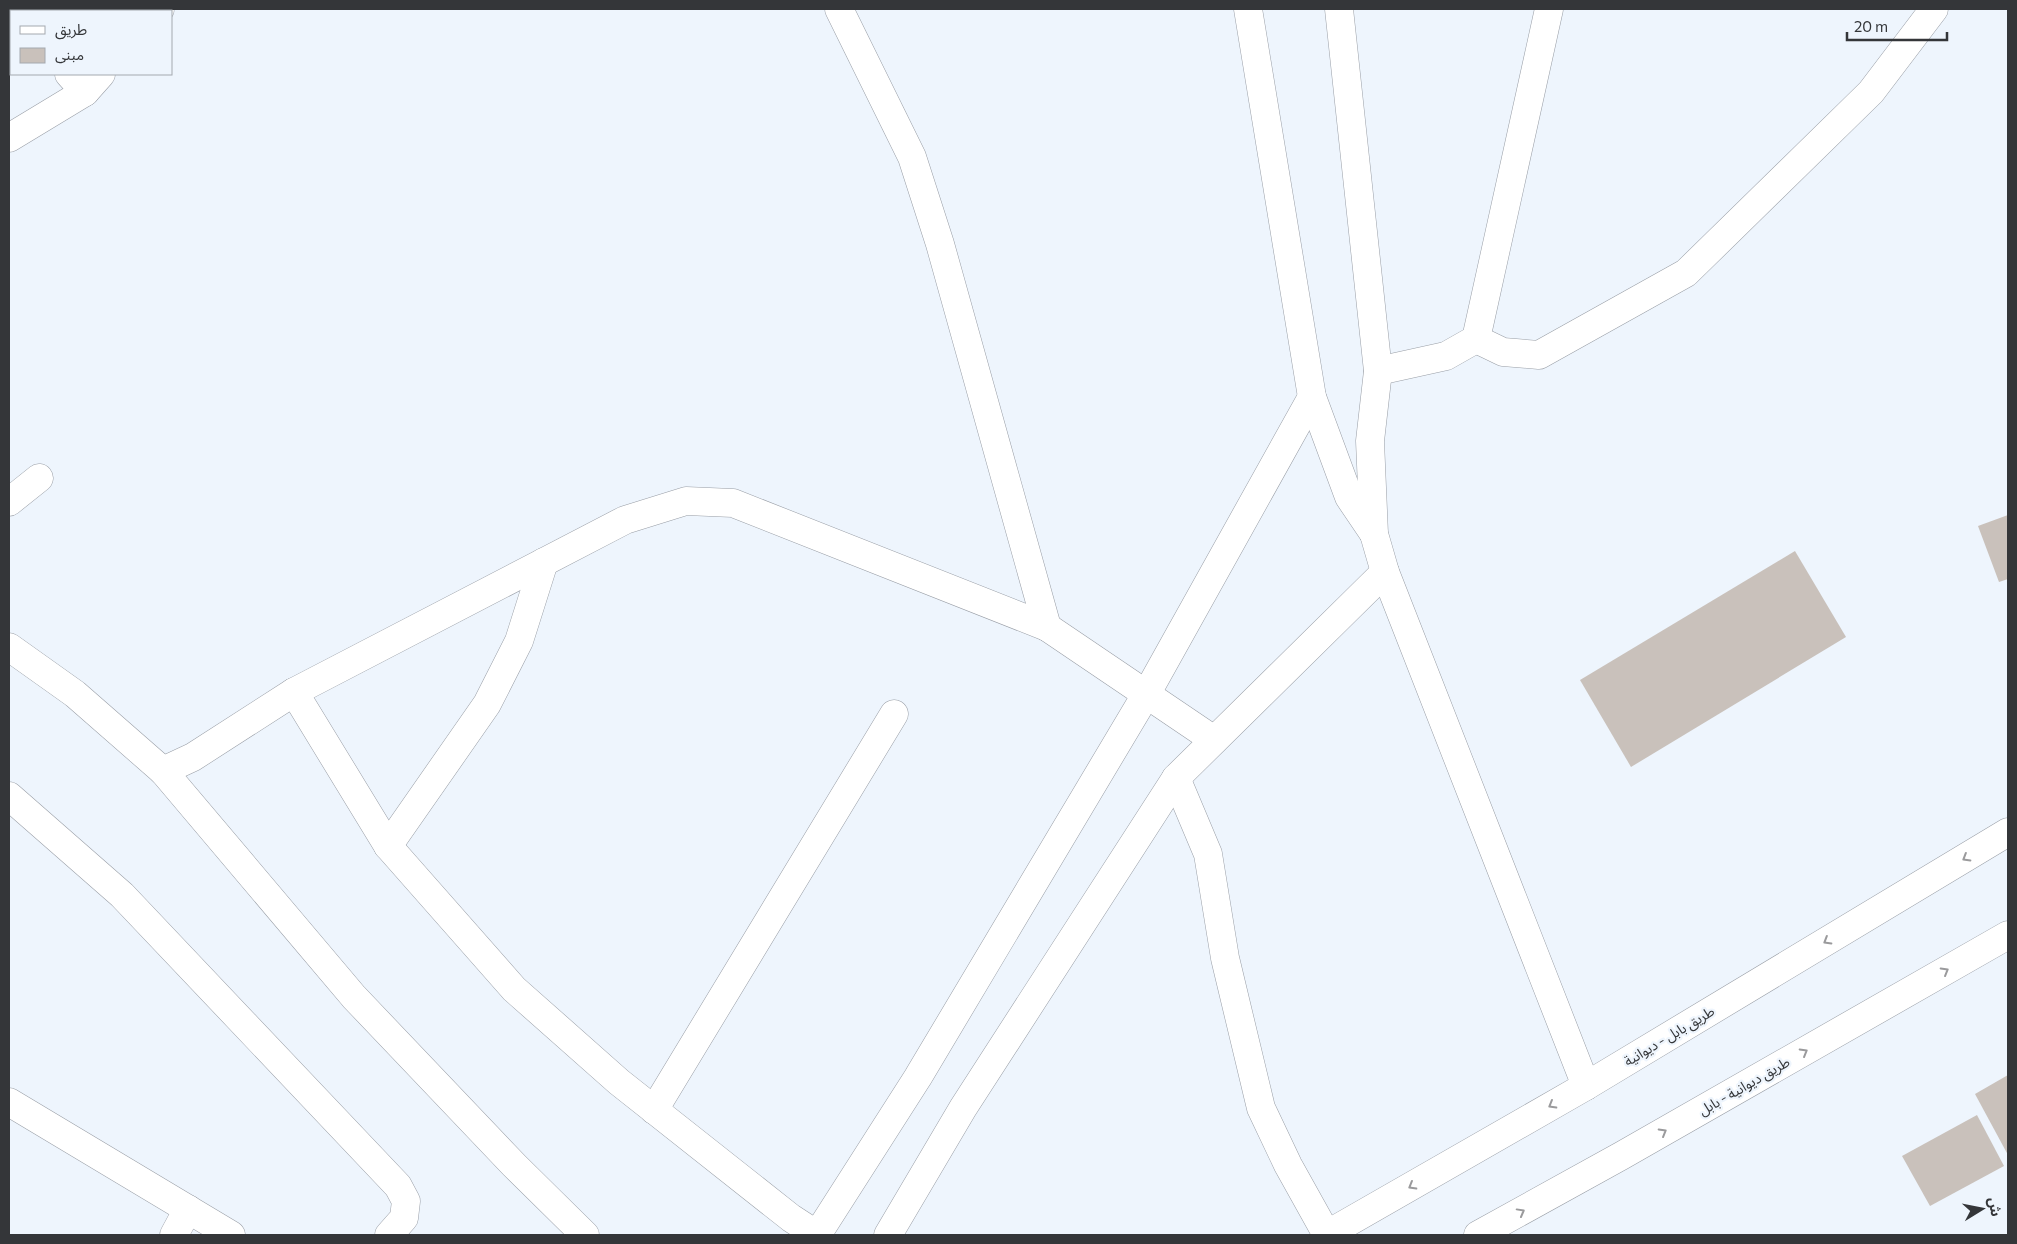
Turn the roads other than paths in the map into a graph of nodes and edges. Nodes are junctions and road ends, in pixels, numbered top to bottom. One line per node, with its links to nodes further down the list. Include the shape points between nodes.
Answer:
1 (839, 9): 16 (main road, via 912,157 940,244)
2 (1248, 9): 10 (main road)
3 (1339, 9): 9 (main road)
4 (1549, 9): 8 (main road)
5 (1934, 9): 8 (main road, via 1871,92 1686,273 1539,355 1503,352)
6 (85, 80): 7 (main road)
7 (9, 138)
8 (1476, 339): 9 (main road, via 1446,356)
9 (1378, 371): 13 (main road, via 1370,441)
10 (1312, 397): 13 (main road, via 1349,497); 19 (main road)
11 (40, 478): 12 (main road)
12 (9, 502)
13 (1374, 534): 15 (main road)
14 (544, 562): 16 (main road, via 642,514 686,501 733,503); 18 (main road); 26 (main road, via 519,641 487,704)
15 (1385, 572): 21 (main road); 28 (main road)
16 (1047, 626): 19 (main road)
17 (9, 647): 22 (main road, via 75,694)
18 (294, 692): 22 (main road, via 193,757); 26 (main road)
19 (1147, 693): 21 (main road); 36 (main road, via 918,1077)
20 (894, 714): 30 (main road)
21 (1214, 740): 23 (main road)
22 (163, 771): 35 (main road, via 354,997)
23 (1176, 778): 37 (main road, via 963,1108); 38 (main road, via 1208,854 1225,958 1261,1108 1288,1165)
24 (9, 796): 34 (main road, via 122,895 398,1186 406,1201 404,1218)
25 (2008, 832): 28 (main road, طريق بابل - ديوانية, one-way to 28)
26 (388, 846): 30 (main road, via 514,989)
27 (2008, 934): 39 (main road, طريق ديوانية - بابل, one-way to 27)
28 (1586, 1086): 38 (main road, طريق بابل - ديوانية, one-way to 38)
29 (9, 1102): 31 (main road)
30 (654, 1110): 36 (main road)
31 (188, 1209): 32 (main road); 33 (main road)
32 (174, 1235)
33 (231, 1235)
34 (389, 1235)
35 (585, 1235)
36 (817, 1235)
37 (888, 1235)
38 (1328, 1235)
39 (1478, 1235)

